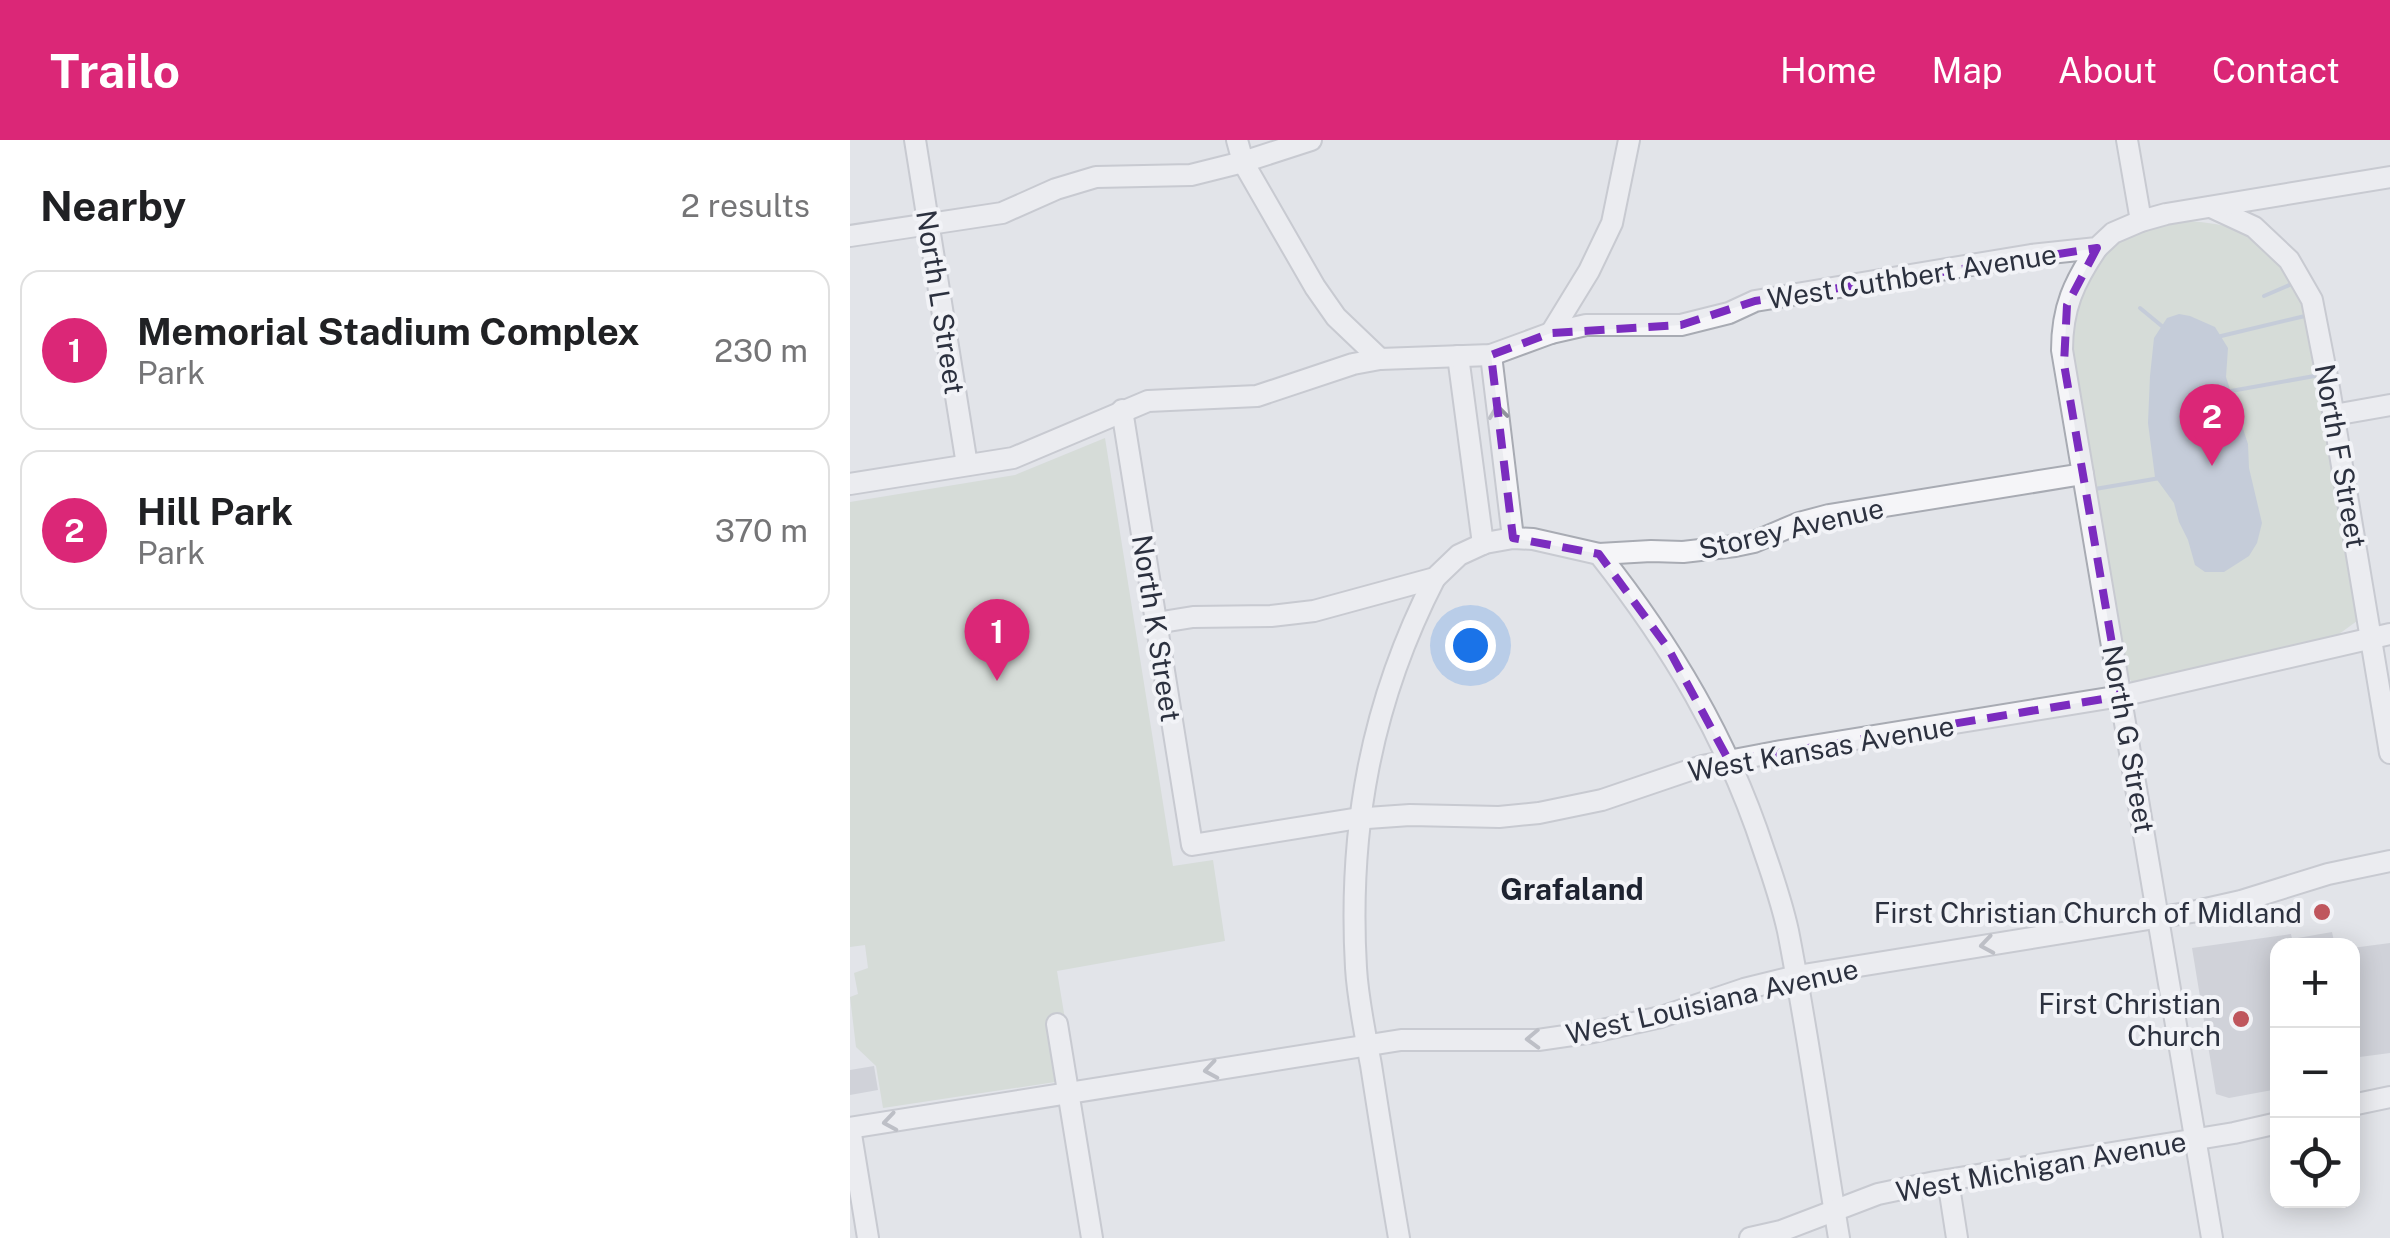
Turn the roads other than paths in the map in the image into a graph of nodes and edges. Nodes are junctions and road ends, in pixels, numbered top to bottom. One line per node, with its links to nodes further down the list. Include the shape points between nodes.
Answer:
1 (915, 140): 10 (street, North L Street)
2 (1237, 140): 6 (street)
3 (1311, 140): 6 (street)
4 (1629, 140): 13 (street, via 1612,223)
5 (2127, 140): 9 (street)
6 (1243, 162): 10 (street, via 1191,174 1096,177 1002,213); 16 (street, via 1315,287)
7 (2390, 177): 8 (street, West Cuthbert Avenue)
8 (2211, 207): 9 (street, West Cuthbert Avenue); 19 (street, North F Street, via 2254,227 2304,282)
9 (2141, 221): 12 (street, West Cuthbert Avenue)
10 (929, 224): 11 (street); 22 (street, North L Street)
11 (850, 236)
12 (2097, 248): 13 (street, West Cuthbert Avenue, via 1755,301 1681,324 1586,325); 23 (street, North G Street, via 2075,280 2062,338)
13 (1551, 333): 14 (street, West Cuthbert Avenue)
14 (1491, 355): 15 (street, West Cuthbert Avenue); 20 (street, one-way to 14)
15 (1458, 356): 16 (street, West Cuthbert Avenue); 21 (street)
16 (1380, 359): 18 (street, West Cuthbert Avenue, via 1257,396 1148,401)
17 (2390, 406): 19 (street)
18 (1122, 410): 22 (street, West Cuthbert Avenue, via 1013,458); 29 (street, North K Street)
19 (2334, 415): 30 (street, North F Street)
20 (1502, 451): 21 (street); 25 (street)
21 (1472, 455): 26 (street)
22 (968, 465): 24 (street, West Cuthbert Avenue)
23 (2084, 474): 27 (street, Storey Avenue, via 1830,514 1735,546); 31 (street, North G Street)
24 (850, 484)
25 (1513, 538): 26 (street, Storey Avenue); 27 (street, Storey Avenue)
26 (1483, 544): 28 (street, Storey Avenue)
27 (1599, 554): 33 (street, via 1668,648)
28 (1434, 578): 29 (street, Storey Avenue, via 1314,611); 34 (street, via 1388,688)
29 (1156, 623): 35 (street, North K Street)
30 (2381, 635): 31 (street, West Kansas Avenue); 32 (street, North F Street)
31 (2121, 696): 33 (street, West Kansas Avenue); 37 (street, North G Street)
32 (2390, 753)
33 (1729, 761): 34 (street, West Kansas Avenue, via 1539,813); 38 (street, via 1770,867)
34 (1360, 818): 35 (street, West Kansas Avenue); 40 (street, via 1354,932)
35 (1192, 845)
36 (2390, 862): 37 (street, West Louisiana Avenue)
37 (2159, 918): 38 (street, West Louisiana Avenue, one-way to 38); 46 (street, North G Street)
38 (1797, 976): 40 (street, West Louisiana Avenue, one-way to 40, via 1594,1032); 48 (street)
39 (1058, 1024): 41 (street)
40 (1368, 1046): 41 (street, West Louisiana Avenue, one-way to 41); 51 (street)
41 (1068, 1093): 45 (street, West Louisiana Avenue, one-way to 45); 50 (street)
42 (2390, 1097): 43 (street)
43 (2360, 1104)
44 (2270, 1125): 46 (street, West Michigan Avenue)
45 (850, 1128): 49 (street)
46 (2195, 1140): 47 (street, West Michigan Avenue); 55 (street, North G Street)
47 (1948, 1180): 48 (street, West Michigan Avenue, via 1878,1194); 54 (street)
48 (1835, 1212): 52 (street, West Michigan Avenue); 53 (street)
49 (868, 1238)
50 (1092, 1238)
51 (1398, 1238)
52 (1750, 1238)
53 (1839, 1238)
54 (1957, 1238)
55 (2212, 1238)

